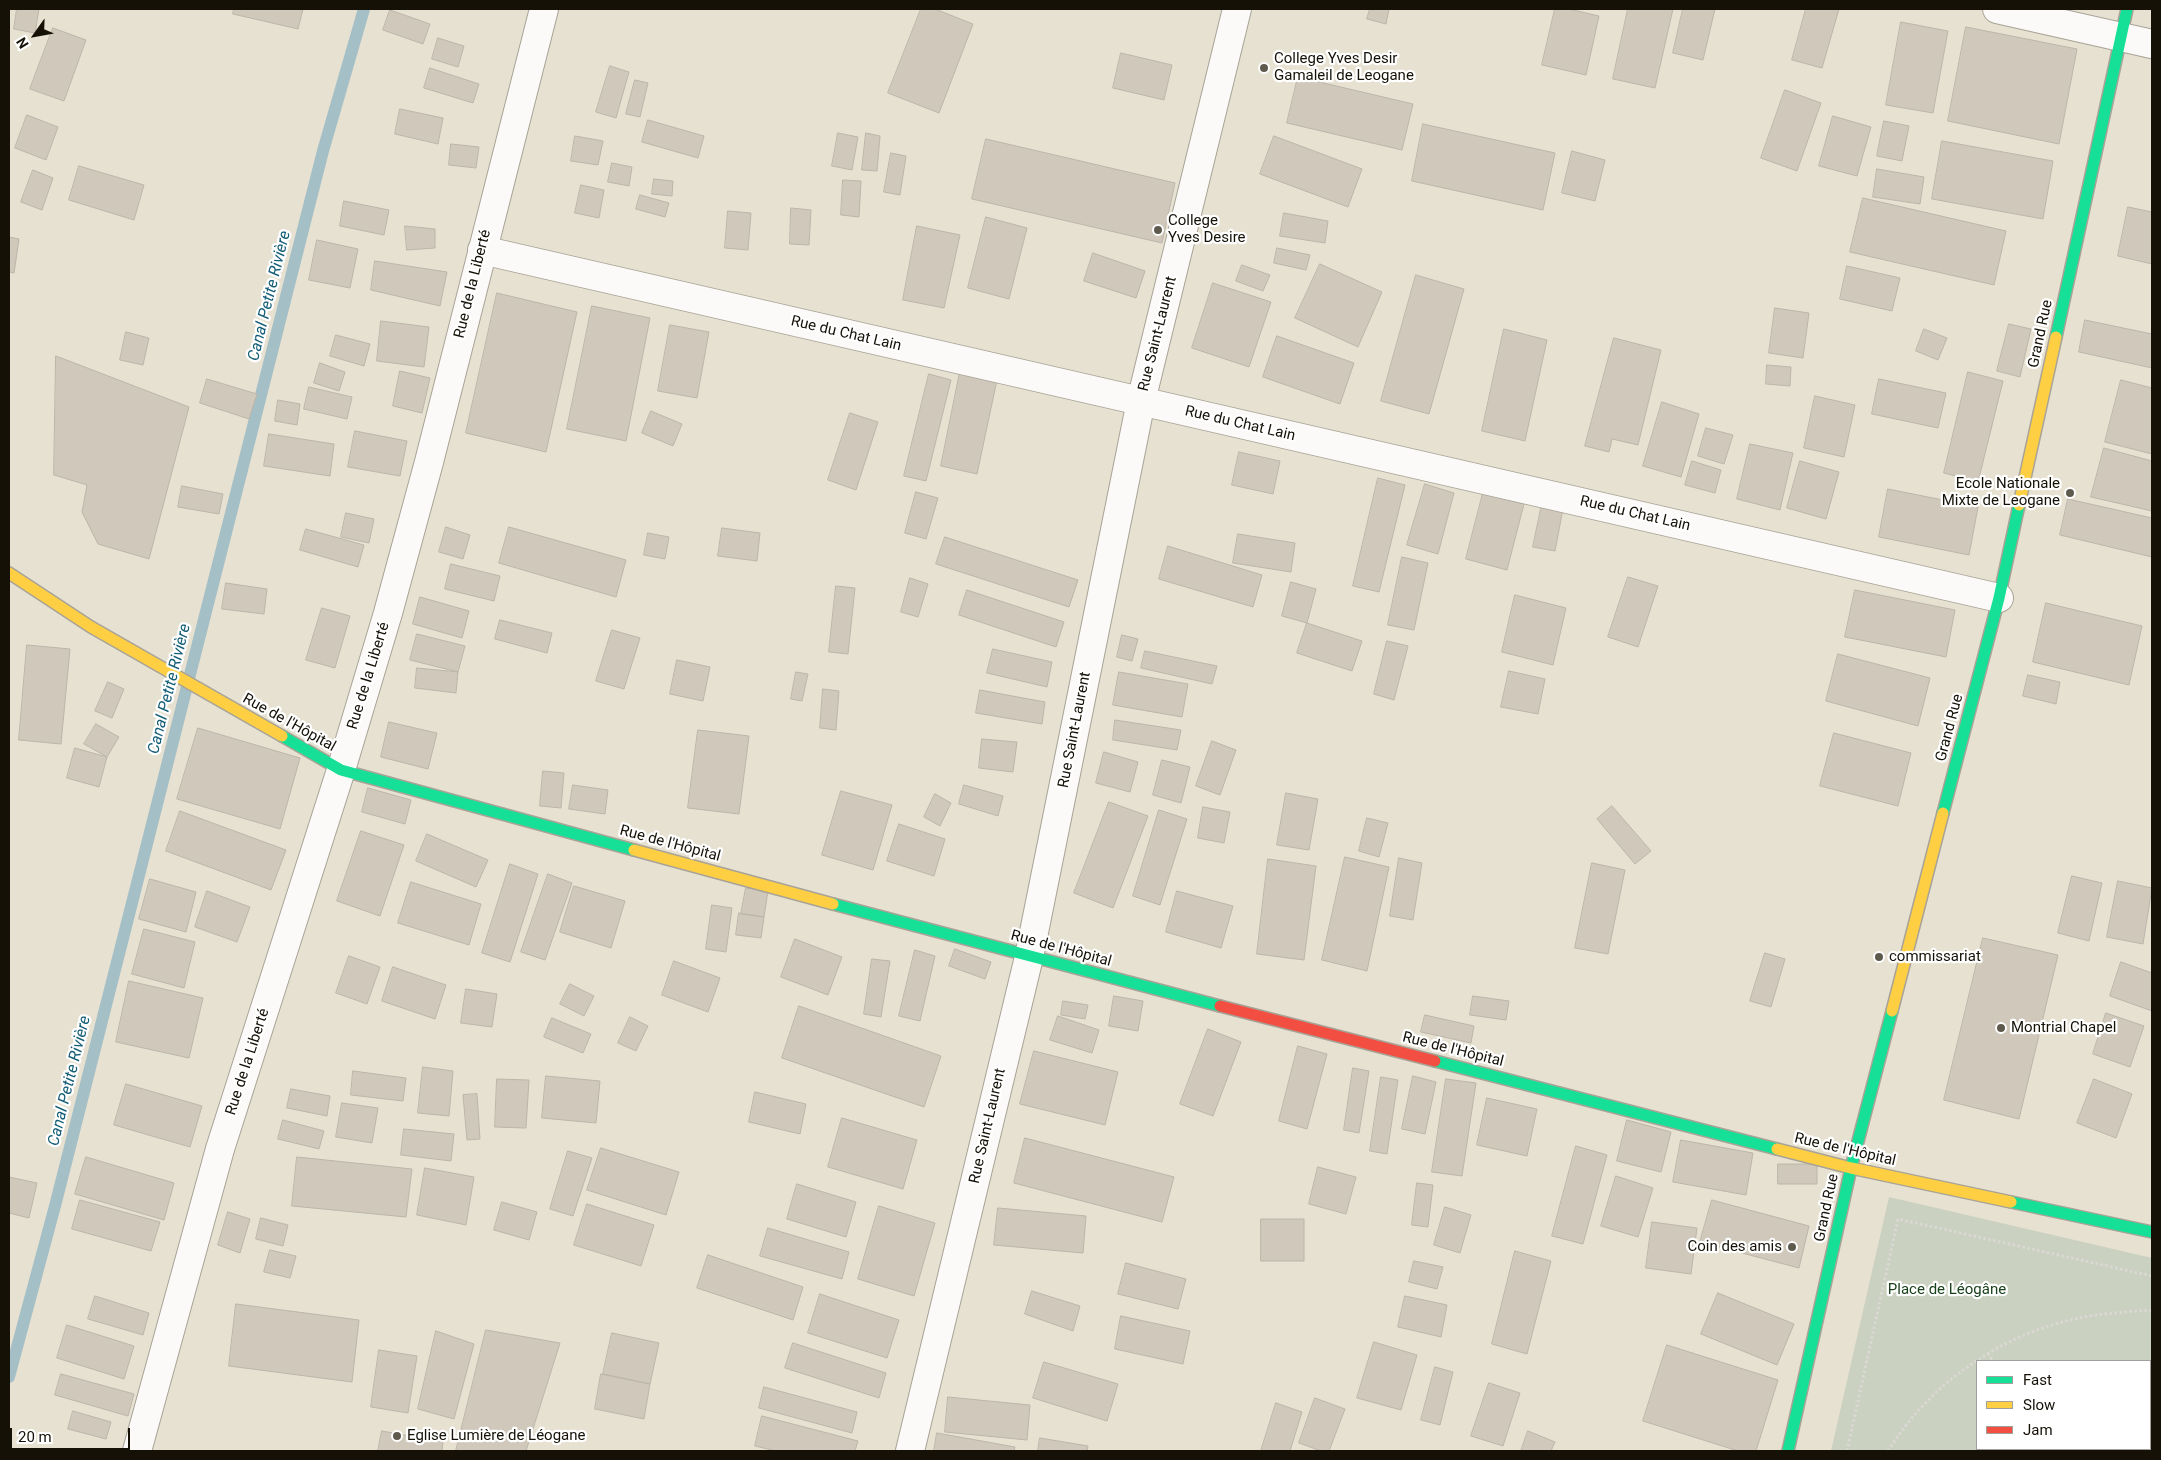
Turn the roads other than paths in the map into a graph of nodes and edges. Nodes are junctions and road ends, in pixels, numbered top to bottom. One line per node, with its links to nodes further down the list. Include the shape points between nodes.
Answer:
1 (544, 9): 7 (street, Rue de la Liberté)
2 (1237, 9): 8 (street, Rue Saint-Laurent)
3 (1997, 9): 5 (street)
4 (2127, 9): 5 (street, Grand Rue)
5 (2120, 37): 6 (street); 10 (street, Grand Rue)
6 (2152, 44)
7 (482, 250): 8 (street, Rue du Chat Lain); 11 (street, Rue de la Liberté, via 429,462)
8 (1141, 401): 10 (street, Rue du Chat Lain); 12 (street, Rue Saint-Laurent)
9 (9, 573): 11 (street, Rue de l'Hôpital, via 91,627)
10 (1999, 598): 13 (street, Grand Rue)
11 (341, 770): 12 (street, Rue de l'Hôpital); 15 (street, Rue de la Liberté, via 220,1149)
12 (1029, 957): 13 (street, Rue de l'Hôpital); 16 (street, Rue Saint-Laurent)
13 (1851, 1168): 14 (street, Rue de l'Hôpital); 17 (street, Grand Rue)
14 (2152, 1232)
15 (137, 1451)
16 (910, 1451)
17 (1788, 1451)

